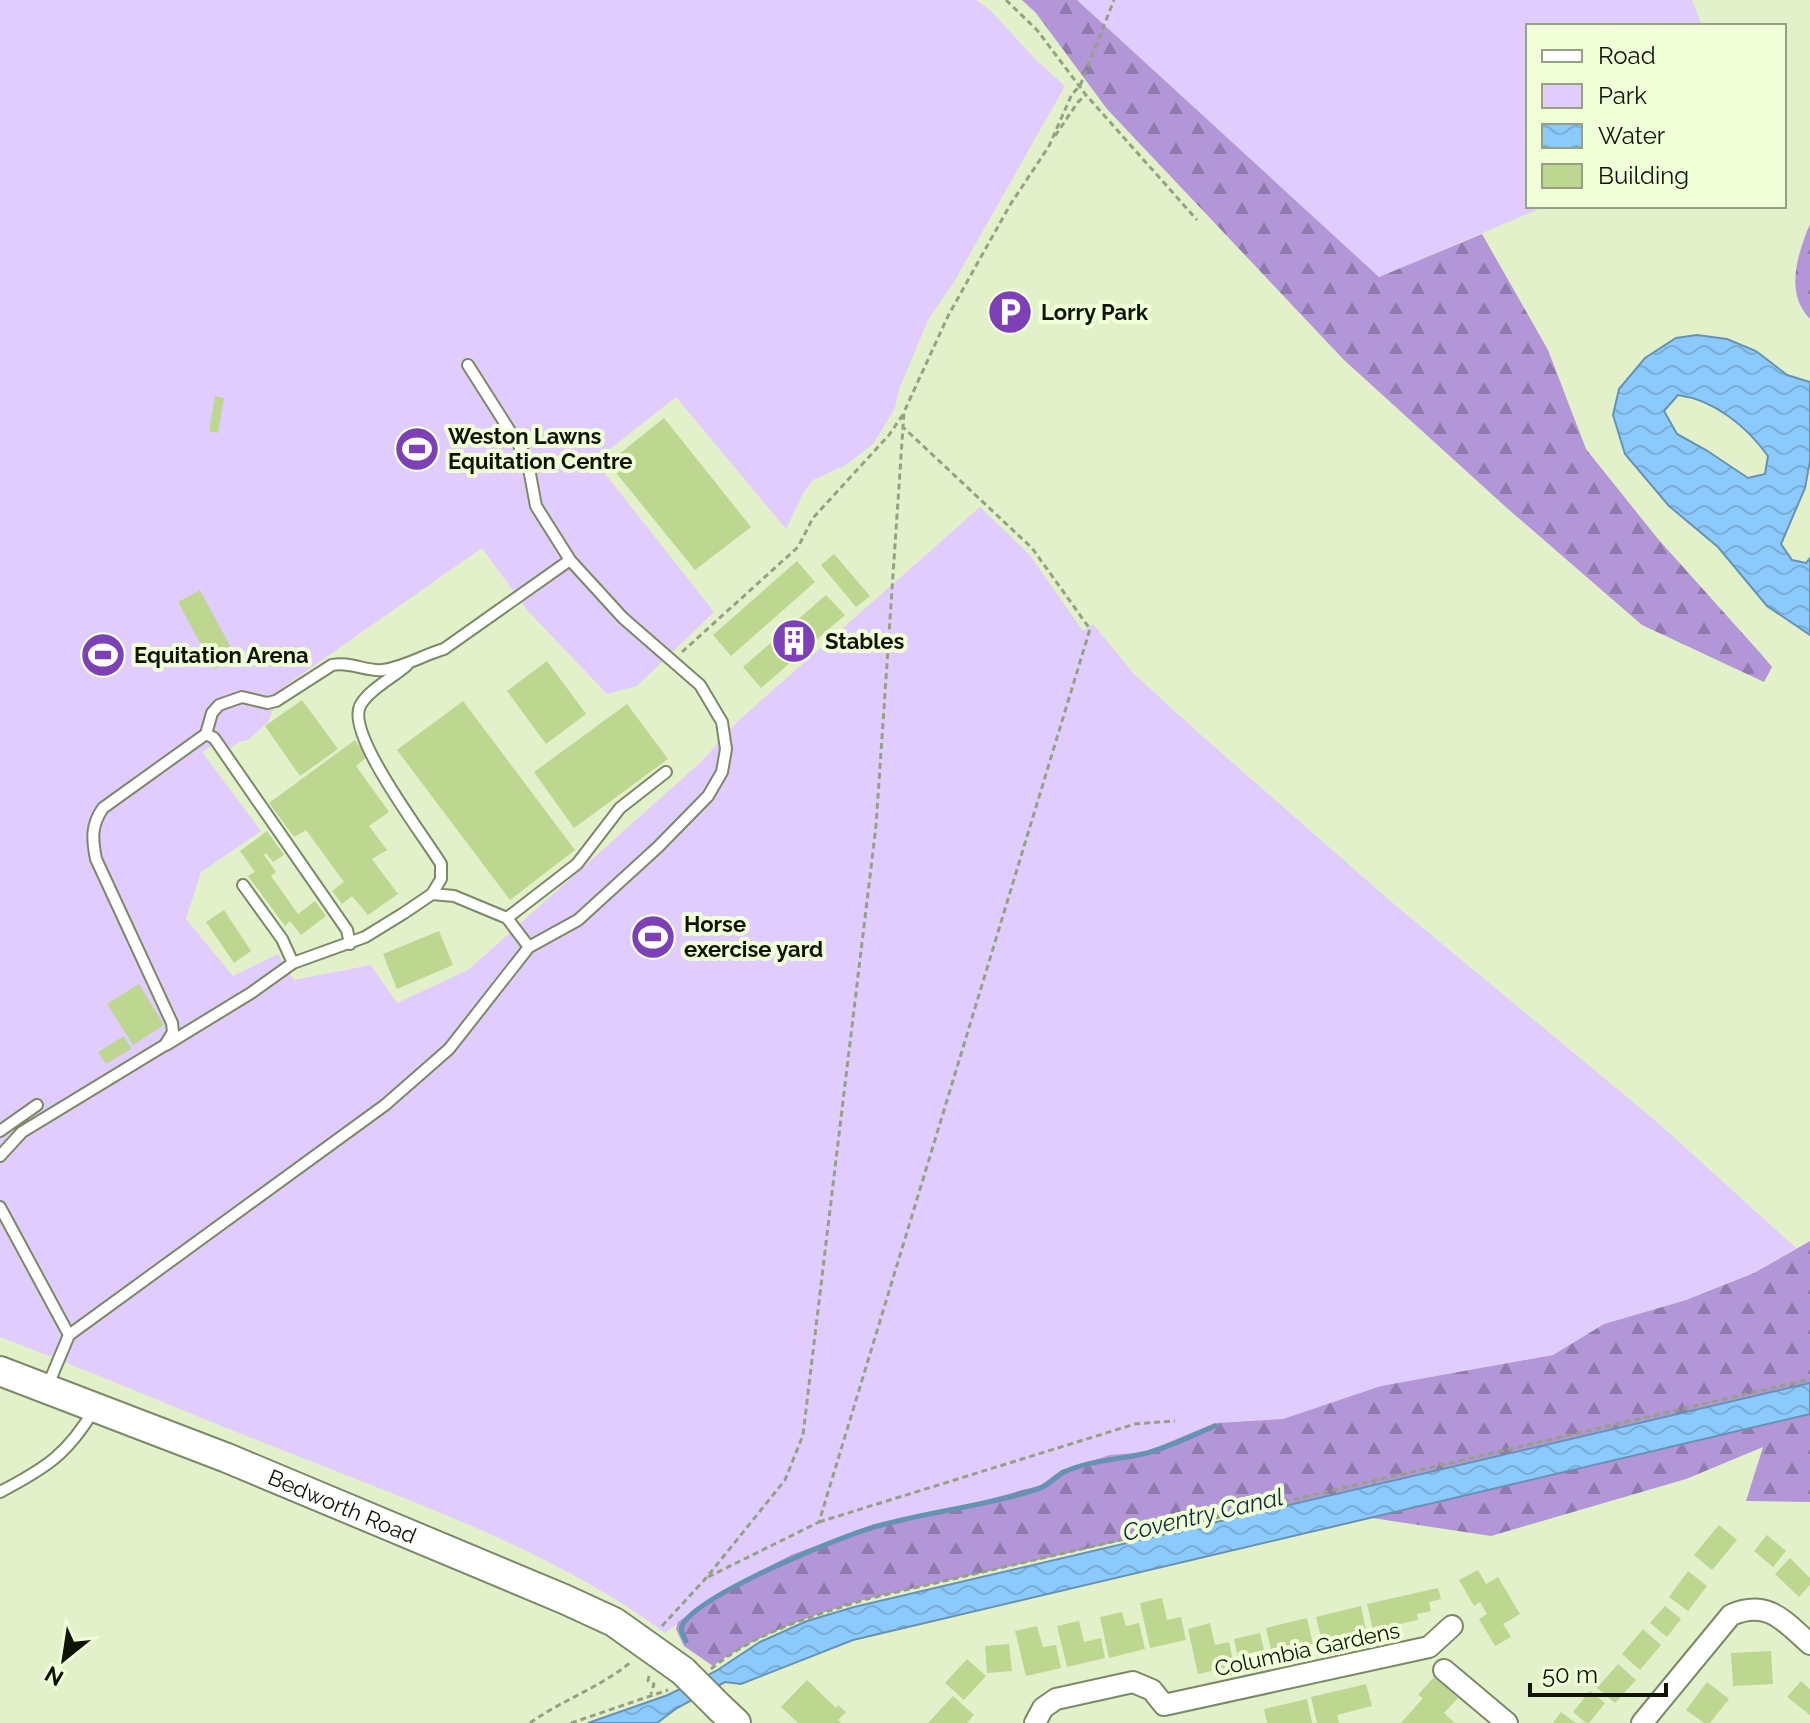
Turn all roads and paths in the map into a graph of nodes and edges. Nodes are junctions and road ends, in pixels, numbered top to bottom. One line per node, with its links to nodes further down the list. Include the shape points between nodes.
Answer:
1 (1006, 0): 3 (path)
2 (1114, 0): 3 (path)
3 (1080, 86): 4 (path); 5 (path)
4 (1086, 95): 5 (path); 6 (path)
5 (1049, 146): 8 (path, via 967,281)
6 (1197, 220)
7 (468, 365): 10 (lane, via 527,458 536,506)
8 (904, 412): 9 (path); 11 (path, via 813,518 798,547)
9 (904, 428): 33 (path, via 1032,548 1090,629); 34 (path, via 876,826 803,1435 785,1480)
10 (570, 560): 11 (lane, via 623,618); 12 (lane, via 444,649)
11 (674, 660): 19 (lane, via 700,685 722,722 722,772 708,796 578,920)
12 (409, 664): 13 (lane, via 381,671 341,663 276,701 231,699 212,713); 16 (lane, via 360,706 358,721 365,746 441,864 441,879)
13 (206, 734): 18 (lane, via 214,738 347,930); 21 (lane, via 103,808 94,822 96,859 172,1023)
14 (666, 772): 17 (lane, via 620,808 577,864)
15 (243, 885): 20 (lane)
16 (432, 894): 17 (lane, via 454,896); 18 (lane)
17 (507, 918): 19 (lane)
18 (350, 944): 20 (lane)
19 (529, 947): 26 (lane, via 449,1049 385,1105)
20 (293, 963): 21 (lane)
21 (165, 1045): 24 (lane, via 22,1132)
22 (37, 1105): 23 (lane)
23 (0, 1131)
24 (0, 1156)
25 (0, 1207): 26 (lane)
26 (69, 1335): 29 (lane)
27 (0, 1371): 29 (main road, Bedworth Road)
28 (1810, 1379): 40 (path, via 867,1599 809,1617)
29 (47, 1388): 30 (main road, Bedworth Road)
30 (96, 1407): 32 (lane, via 77,1438 42,1470); 37 (main road, Bedworth Road, via 564,1599 614,1622)
31 (1175, 1421): 33 (path, via 1135,1424)
32 (0, 1492)
33 (819, 1522): 34 (path)
34 (707, 1577): 37 (path)
35 (1452, 1626): 42 (street, Columbia Gardens, via 1429,1647)
36 (1810, 1644): 48 (street, via 1772,1611 1746,1609 1731,1615)
37 (642, 1650): 40 (main road, Bedworth Road); 44 (path, via 616,1675)
38 (1444, 1670): 47 (street)
39 (643, 1672): 41 (path, via 654,1684)
40 (683, 1673): 41 (path); 43 (main road, Bedworth Road, bridge)
41 (651, 1694): 45 (path)
42 (1163, 1714): 46 (street, Columbia Gardens, via 1152,1690 1133,1682 1056,1699)
43 (728, 1716)
44 (530, 1723)
45 (571, 1723)
46 (1035, 1723)
47 (1507, 1723)
48 (1642, 1723)

